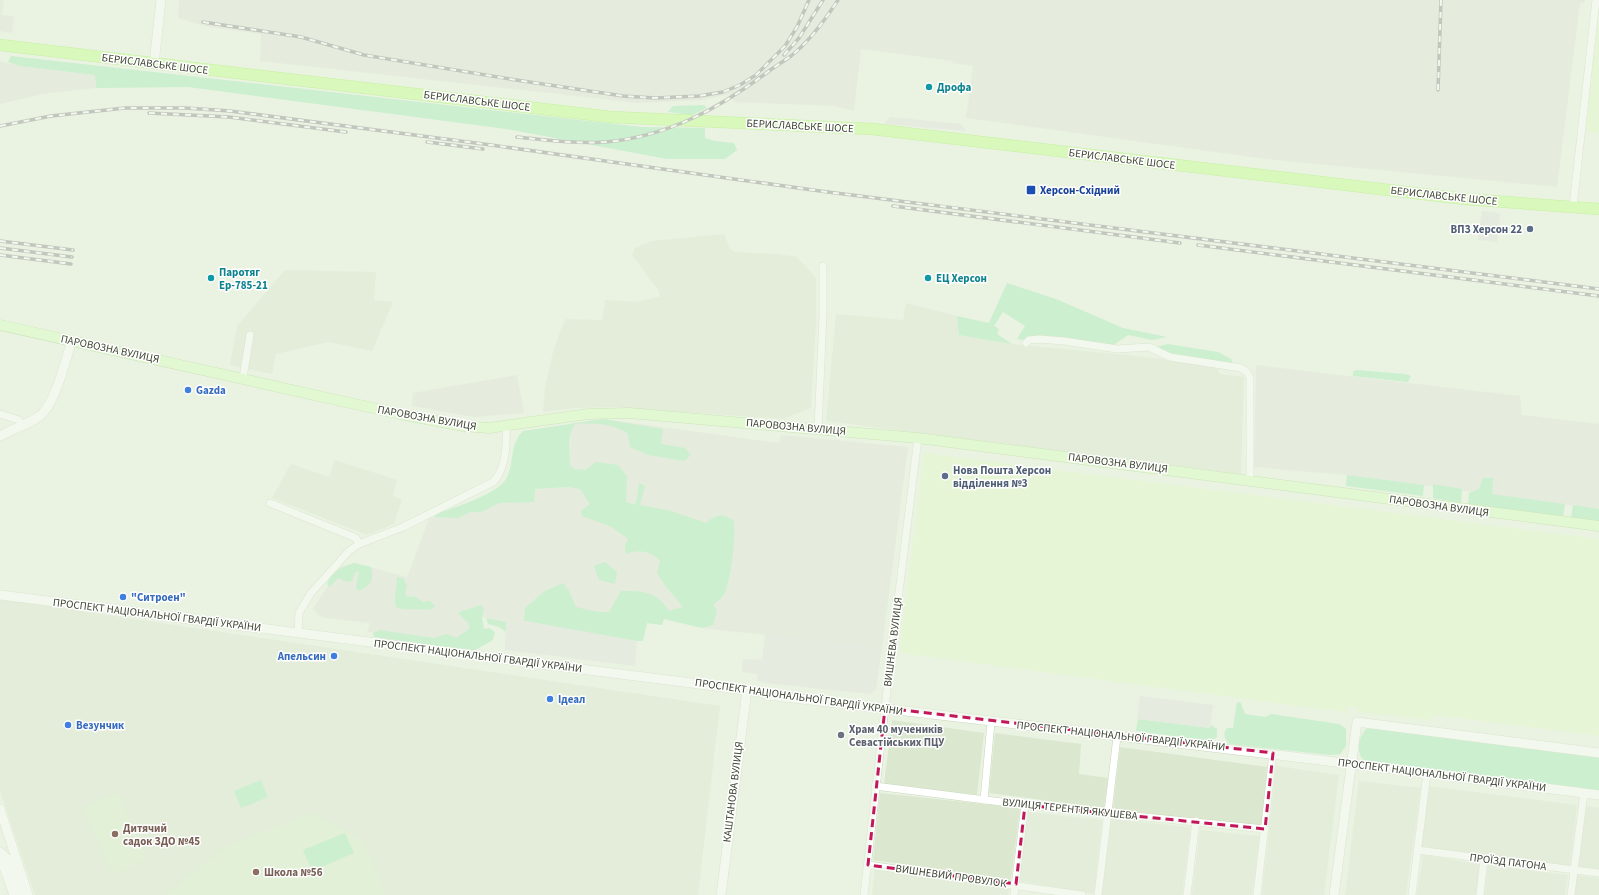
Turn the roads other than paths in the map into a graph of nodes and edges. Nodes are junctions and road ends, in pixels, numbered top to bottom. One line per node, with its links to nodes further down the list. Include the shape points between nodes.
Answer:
1 (161, 0): 4 (street)
2 (1596, 0): 5 (street)
3 (0, 45): 4 (main road, БЕРИСЛАВСЬКЕ ШОСЕ)
4 (154, 64): 5 (main road, БЕРИСЛАВСЬКЕ ШОСЕ, via 611,117 872,129 1465,199)
5 (1573, 207): 6 (main road, БЕРИСЛАВСЬКЕ ШОСЕ)
6 (1599, 209)
7 (823, 266): 16 (street)
8 (0, 325): 10 (main road, ПАРОВОЗНА ВУЛИЦЯ)
9 (250, 335): 12 (street)
10 (72, 341): 12 (main road, ПАРОВОЗНА ВУЛИЦЯ); 14 (street, via 45,411)
11 (1026, 343): 19 (street, via 1039,339 1117,348 1149,347 1170,357 1241,368 1250,378)
12 (243, 378): 15 (main road, ПАРОВОЗНА ВУЛИЦЯ, via 463,426)
13 (0, 414): 14 (street, via 19,420)
14 (21, 425): 17 (street)
15 (506, 426): 16 (main road, ПАРОВОЗНА ВУЛИЦЯ, via 588,414 629,413); 22 (street, via 507,438 502,468 493,482 403,527)
16 (818, 429): 18 (main road, ПАРОВОЗНА ВУЛИЦЯ)
17 (0, 436)
18 (918, 438): 19 (main road, ПАРОВОЗНА ВУЛИЦЯ); 26 (street, ВИШНЕВА ВУЛИЦЯ)
19 (1250, 480): 21 (main road, ПАРОВОЗНА ВУЛИЦЯ)
20 (270, 503): 22 (street, via 356,538)
21 (1599, 526)
22 (359, 544): 24 (street, via 342,558 311,593 299,612)
23 (0, 595): 24 (street, ПРОСПЕКТ НАЦІОНАЛЬНОЇ ГВАРДІЇ УКРАЇНИ)
24 (298, 633): 25 (street, ПРОСПЕКТ НАЦІОНАЛЬНОЇ ГВАРДІЇ УКРАЇНИ)
25 (747, 690): 26 (street, ПРОСПЕКТ НАЦІОНАЛЬНОЇ ГВАРДІЇ УКРАЇНИ, via 767,695); 53 (street, КАШТАНОВА ВУЛИЦЯ)
26 (885, 708): 27 (street, ПРОСПЕКТ НАЦІОНАЛЬНОЇ ГВАРДІЇ УКРАЇНИ); 33 (street, ВИШНЕВА ВУЛИЦЯ)
27 (991, 722): 28 (street, ПРОСПЕКТ НАЦІОНАЛЬНОЇ ГВАРДІЇ УКРАЇНИ); 36 (street)
28 (1117, 736): 29 (street, ПРОСПЕКТ НАЦІОНАЛЬНОЇ ГВАРДІЇ УКРАЇНИ); 39 (street)
29 (1273, 753): 31 (street, ПРОСПЕКТ НАЦІОНАЛЬНОЇ ГВАРДІЇ УКРАЇНИ); 41 (street)
30 (1599, 753): 31 (street, via 1357,722)
31 (1352, 764): 32 (street, ПРОСПЕКТ НАЦІОНАЛЬНОЇ ГВАРДІЇ УКРАЇНИ); 60 (street)
32 (1427, 773): 34 (street, ПРОСПЕКТ НАЦІОНАЛЬНОЇ ГВАРДІЇ УКРАЇНИ); 42 (street)
33 (875, 786): 36 (street, ВУЛИЦЯ ТЕРЕНТІЯ ЯКУШЕВА); 46 (street, ВИШНЕВА ВУЛИЦЯ)
34 (1584, 793): 35 (street, ПРОСПЕКТ НАЦІОНАЛЬНОЇ ГВАРДІЇ УКРАЇНИ); 47 (street)
35 (1599, 795)
36 (984, 800): 37 (street, ВУЛИЦЯ ТЕРЕНТІЯ ЯКУШЕВА)
37 (1025, 805): 39 (street, ВУЛИЦЯ ТЕРЕНТІЯ ЯКУШЕВА); 49 (street)
38 (0, 809): 52 (street)
39 (1108, 814): 40 (street, ВУЛИЦЯ ТЕРЕНТІЯ ЯКУШЕВА); 57 (street)
40 (1196, 822): 41 (street, ВУЛИЦЯ ТЕРЕНТІЯ ЯКУШЕВА); 58 (street)
41 (1265, 830): 59 (street)
42 (1417, 850): 45 (street, ПРОЇЗД ПАТОНА); 61 (street)
43 (0, 852): 51 (street, via 10,861)
44 (0, 856): 50 (street)
45 (1484, 859): 47 (street, ПРОЇЗД ПАТОНА); 62 (street)
46 (868, 865): 49 (street, ВИШНЕВИЙ ПРОВУЛОК); 54 (street, ВИШНЕВА ВУЛИЦЯ)
47 (1574, 870): 48 (street, ПРОЇЗД ПАТОНА); 63 (street)
48 (1599, 873)
49 (1016, 884): 55 (street); 56 (street, ВИШНЕВИЙ ПРОВУЛОК)
50 (14, 895)
51 (22, 895)
52 (28, 895)
53 (721, 895)
54 (864, 895)
55 (1014, 895)
56 (1082, 895)
57 (1098, 895)
58 (1187, 895)
59 (1257, 895)
60 (1334, 895)
61 (1412, 895)
62 (1480, 895)
63 (1571, 895)

